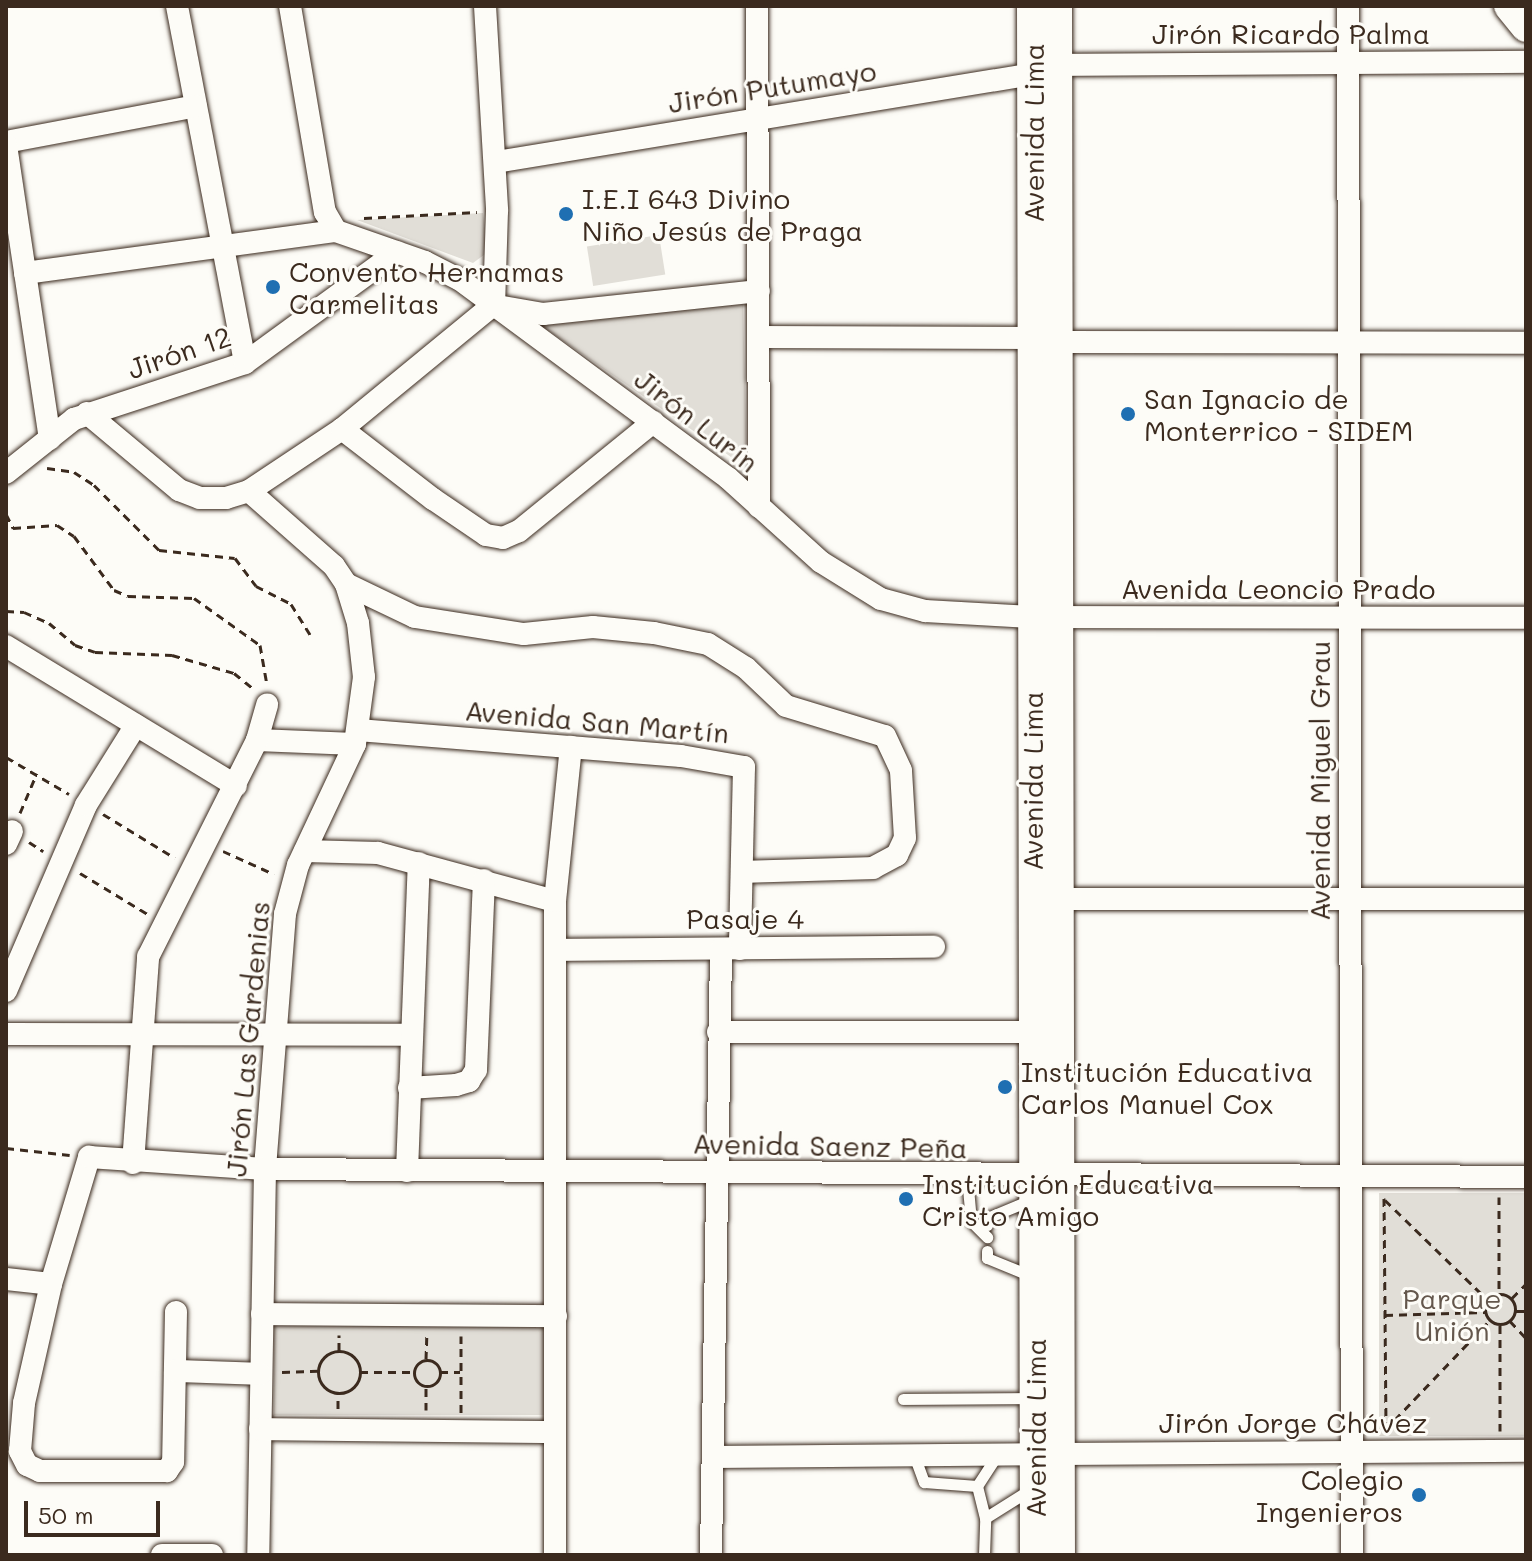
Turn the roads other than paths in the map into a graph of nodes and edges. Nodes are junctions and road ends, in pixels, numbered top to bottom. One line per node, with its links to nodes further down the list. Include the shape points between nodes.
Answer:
1 (177, 6): 13 (street)
2 (290, 6): 17 (street, via 325,212)
3 (485, 6): 16 (street)
4 (757, 6): 14 (street)
5 (1032, 6): 12 (main road, Avenida Lima)
6 (1057, 6): 12 (main road, Avenida Lima)
7 (1348, 6): 10 (street, Avenida Miguel Grau)
8 (1509, 6): 9 (main road)
9 (1526, 27)
10 (1349, 61): 11 (street, Jirón Ricardo Palma); 12 (street, Jirón Ricardo Palma); 25 (street, Avenida Miguel Grau)
11 (1526, 62)
12 (1045, 70): 14 (street, Jirón Putumayo); 24 (main road, Avenida Lima)
13 (196, 106): 15 (street); 18 (street)
14 (758, 119): 16 (street, Jirón Putumayo); 21 (street)
15 (6, 144): 20 (street)
16 (496, 162): 22 (street)
17 (344, 224): 18 (street); 19 (street, Jirón Lurín)
18 (223, 246): 20 (street); 27 (street)
19 (397, 252): 22 (street, Jirón Lurín, via 459,279); 27 (street, Jirón 12)
20 (25, 273): 31 (street)
21 (759, 291): 22 (street, via 543,314); 23 (street)
22 (494, 304): 29 (street, Jirón Lurín); 30 (street)
23 (759, 337): 24 (street); 34 (street)
24 (1045, 340): 25 (street); 36 (main road, Avenida Lima)
25 (1347, 342): 26 (street); 37 (street, Avenida Miguel Grau)
26 (1526, 343)
27 (245, 363): 28 (street, Jirón 12)
28 (87, 413): 31 (street, Jirón 12); 33 (street, via 179,490 200,498)
29 (653, 422): 30 (street, via 519,531 503,538 486,535); 34 (street, Jirón Lurín)
30 (342, 429): 33 (street)
31 (50, 439): 32 (street, Jirón 12)
32 (8, 472)
33 (249, 491): 35 (street, Jirón Las Gardenias, via 334,566)
34 (759, 507): 36 (street, Jirón Lurín, via 821,562 881,599 925,611)
35 (346, 584): 42 (street, Jirón Las Gardenias, via 358,623 364,677); 48 (street, via 415,617 524,634 593,627 708,644 746,668 786,706 885,736 901,771 905,838 897,855 873,868)
36 (1044, 617): 37 (street, Avenida Leoncio Prado); 51 (main road, Avenida Lima); 59 (main road, Avenida Lima)
37 (1348, 618): 38 (street, Avenida Leoncio Prado); 50 (street, Avenida Miguel Grau)
38 (1526, 618)
39 (6, 646): 41 (street)
40 (267, 704): 43 (street)
41 (136, 725): 45 (street); 57 (street, via 86,805)
42 (357, 737): 43 (street, Avenida San Martín); 44 (street, Avenida San Martín); 46 (street, Jirón Las Gardenias)
43 (257, 740): 45 (street)
44 (571, 747): 48 (street, Avenida San Martín, via 744,767); 53 (street)
45 (236, 786): 61 (street, via 148,957)
46 (305, 851): 47 (street, via 378,853); 62 (street, Jirón Las Gardenias, via 292,883)
47 (419, 863): 49 (street); 63 (street)
48 (742, 872): 55 (street, Avenida San Martín)
49 (484, 880): 53 (street); 64 (street, via 476,1070 469,1081 456,1085)
50 (1350, 897): 51 (street); 52 (street); 71 (street, Avenida Miguel Grau)
51 (1059, 899): 73 (main road, Avenida Lima)
52 (1526, 899)
53 (555, 901): 56 (street)
54 (934, 947): 55 (street, Pasaje 4)
55 (730, 949): 56 (street, Pasaje 4); 58 (street, Avenida San Martín)
56 (557, 950): 68 (street)
57 (6, 991)
58 (718, 1032): 59 (street); 69 (street, Avenida San Martín)
59 (1033, 1032): 73 (main road, Avenida Lima)
60 (6, 1034): 61 (street)
61 (139, 1034): 62 (street); 65 (street)
62 (272, 1035): 63 (street); 66 (street, Jirón Las Gardenias)
63 (410, 1035): 64 (street)
64 (409, 1088): 67 (street)
65 (133, 1163): 66 (street, Avenida Saenz Peña); 77 (street, Avenida Saenz Peña, via 89,1157)
66 (265, 1169): 67 (street, Avenida Saenz Peña); 79 (street, Jirón Las Gardenias)
67 (407, 1171): 68 (street, Avenida Saenz Peña)
68 (556, 1172): 69 (street, Avenida Saenz Peña); 80 (street)
69 (717, 1174): 70 (street, Avenida Saenz Peña); 92 (street, Avenida San Martín)
70 (967, 1177): 73 (street, Avenida Saenz Peña); 73 (lane, via 971,1221 987,1231 987,1218)
71 (1351, 1177): 72 (street, Avenida Saenz Peña); 73 (street, Avenida Saenz Peña); 87 (street, Avenida Miguel Grau)
72 (1526, 1177)
73 (1041, 1185): 75 (main road, Avenida Lima); 90 (main road, Avenida Lima)
74 (987, 1251): 75 (lane, via 987,1258)
75 (1034, 1278): 83 (main road, Avenida Lima)
76 (6, 1279): 77 (street)
77 (51, 1284): 81 (street, via 24,1403 20,1451 27,1465 40,1471 167,1471 173,1462)
78 (176, 1312): 81 (street)
79 (262, 1314): 80 (street); 82 (street, Jirón Las Gardenias)
80 (556, 1316): 86 (street)
81 (175, 1371): 82 (street)
82 (268, 1373): 85 (street, Jirón Las Gardenias)
83 (1034, 1398): 84 (lane); 90 (main road, Avenida Lima)
84 (903, 1399)
85 (260, 1429): 86 (street); 98 (street, Jirón Las Gardenias)
86 (555, 1432): 99 (street)
87 (1352, 1451): 88 (street, Jirón Jorge Chávez); 90 (street, Jirón Jorge Chávez); 104 (street, Avenida Miguel Grau)
88 (1526, 1451)
89 (998, 1454): 90 (street, Jirón Jorge Chávez); 91 (street, Jirón Jorge Chávez); 93 (lane)
90 (1047, 1454): 94 (main road, Avenida Lima); 103 (main road, Avenida Lima)
91 (914, 1455): 92 (street, Jirón Jorge Chávez); 93 (lane, via 924,1482)
92 (713, 1457): 100 (street, Avenida San Martín)
93 (977, 1486): 95 (lane)
94 (1035, 1487): 95 (lane); 102 (main road, Avenida Lima)
95 (985, 1518): 101 (lane)
96 (162, 1555): 97 (street)
97 (212, 1555)
98 (258, 1555)
99 (555, 1555)
100 (711, 1555)
101 (984, 1555)
102 (1035, 1555)
103 (1060, 1555)
104 (1352, 1555)

